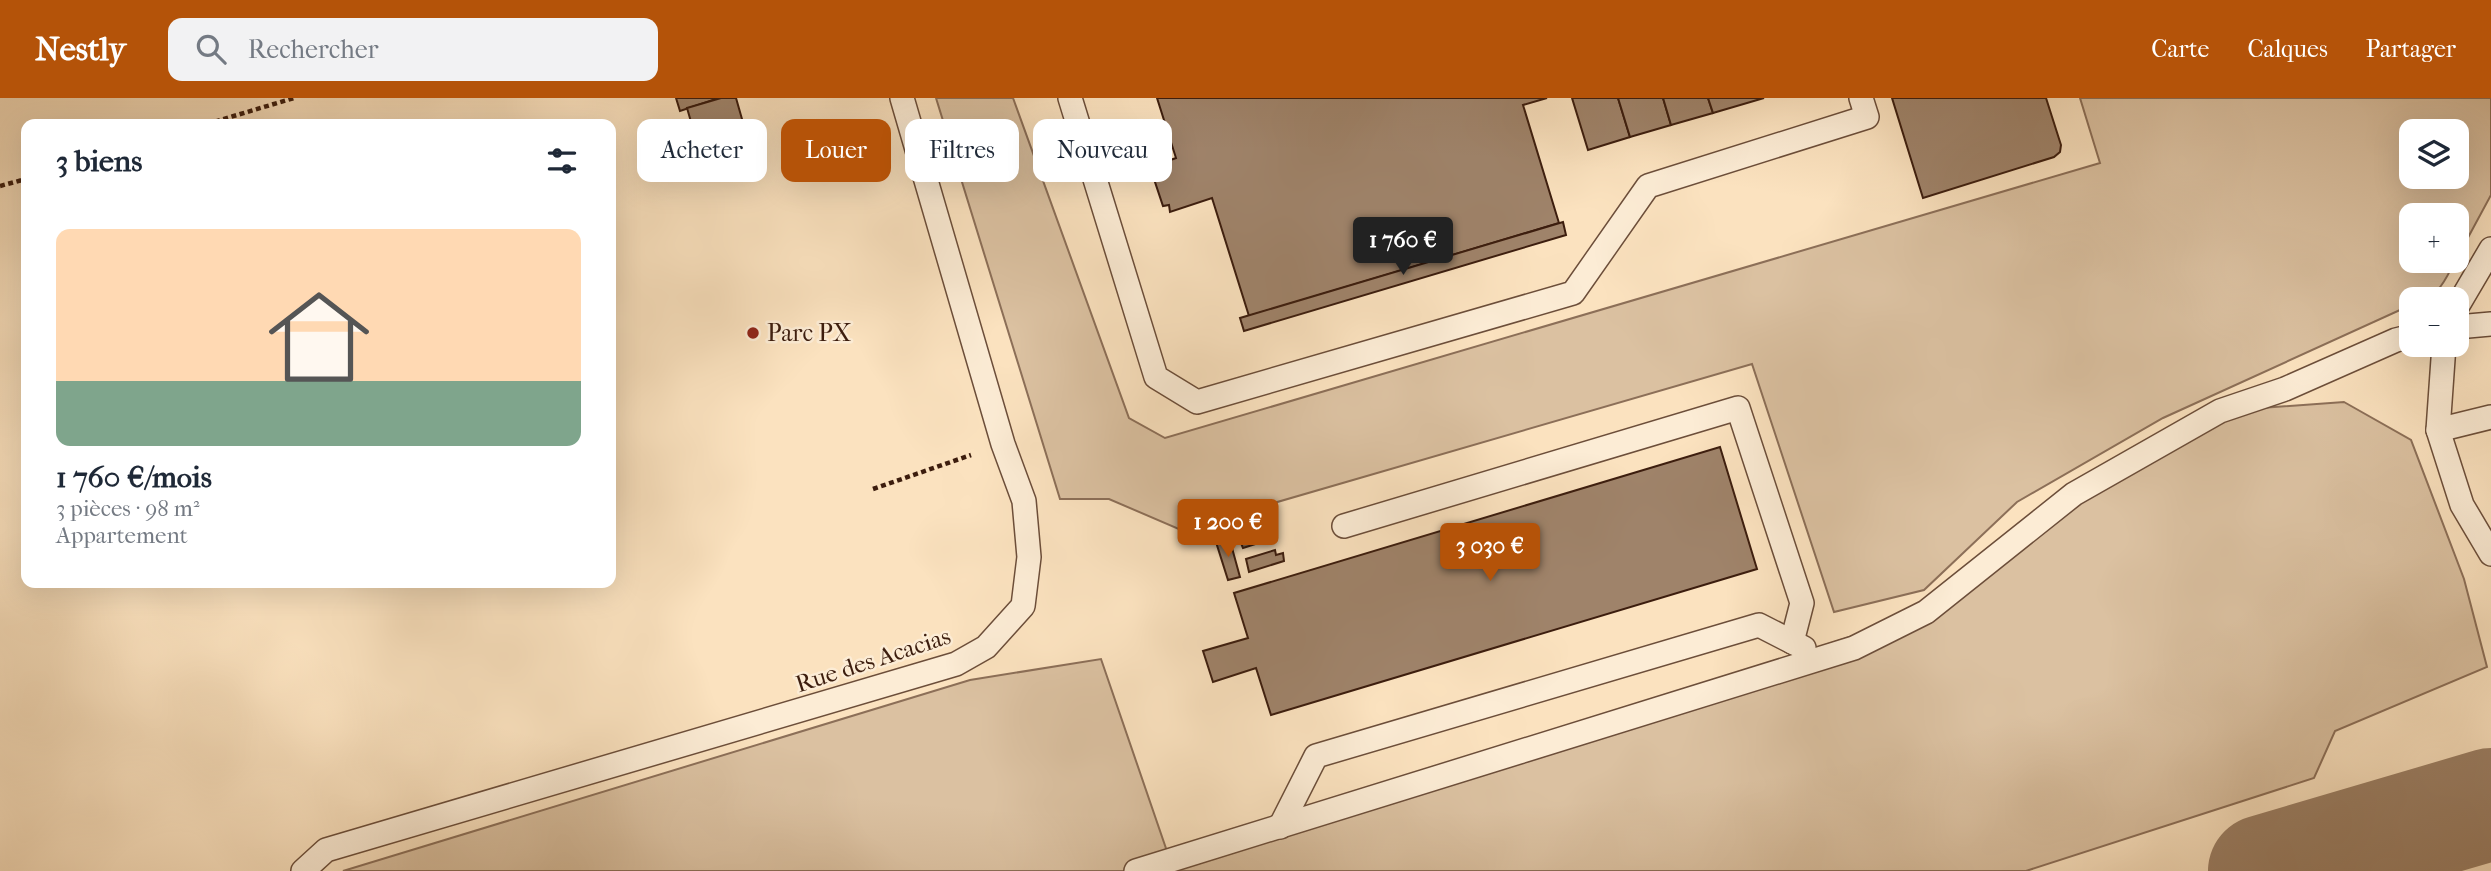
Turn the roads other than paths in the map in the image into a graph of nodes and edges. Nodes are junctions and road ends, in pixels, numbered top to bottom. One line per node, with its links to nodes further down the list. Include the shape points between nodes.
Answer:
1 (902, 98): 17 (lane, Rue des Acacias, via 1003,444 1024,501 1029,557 1023,607 986,647 956,664 326,850)
2 (1070, 98): 3 (lane, via 1156,377 1197,402 1573,292 1648,186 1867,117)
3 (1861, 98)
4 (2491, 249): 5 (lane)
5 (2469, 287)
6 (2491, 324): 7 (lane)
7 (2469, 326)
8 (2399, 339): 15 (lane, via 2285,389 2220,411 2074,494 1926,612)
9 (2443, 357): 11 (lane)
10 (2491, 417): 11 (lane)
11 (2438, 430): 13 (lane, via 2462,505)
12 (1344, 526): 14 (lane, via 1738,408 1802,603)
13 (2491, 554)
14 (1793, 642): 15 (lane); 16 (lane, via 1759,625 1316,756)
15 (1824, 658): 16 (lane)
16 (1280, 827): 18 (lane)
17 (303, 871)
18 (1136, 871)

